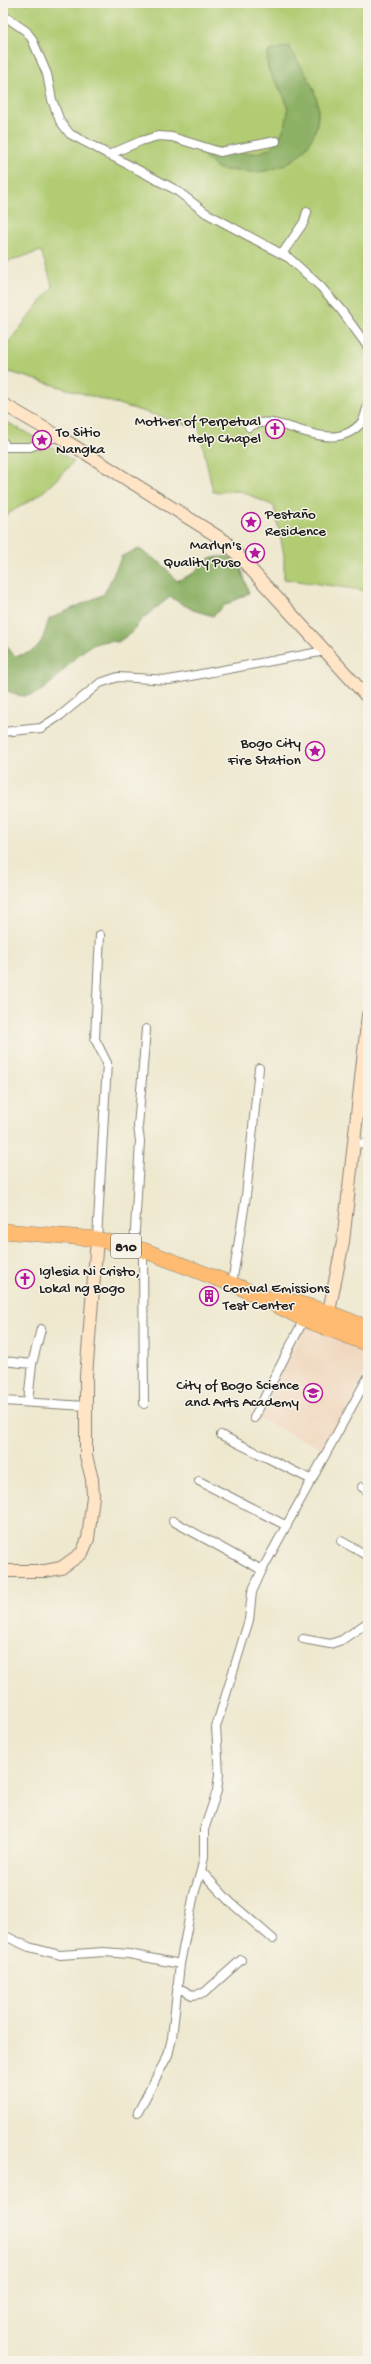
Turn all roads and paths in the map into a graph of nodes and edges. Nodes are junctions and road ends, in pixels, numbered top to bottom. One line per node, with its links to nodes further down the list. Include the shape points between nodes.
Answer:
1 (3, 15): 3 (street, via 26,31 32,39 47,74 52,100 60,121 70,134)
2 (276, 141): 3 (street, via 220,152 172,137 158,136)
3 (108, 155): 5 (street, via 176,190 206,213)
4 (307, 212): 5 (street, via 304,222)
5 (282, 254): 6 (street, via 321,287)
6 (368, 347)
7 (3, 404): 10 (main road)
8 (368, 405): 9 (street, via 362,422 344,435 326,437 260,422)
9 (249, 427)
10 (57, 435): 11 (street, via 30,447 5,447); 12 (main road, via 225,541)
11 (3, 443)
12 (325, 651): 13 (main road); 14 (street, via 169,680 118,677 100,683 41,728)
13 (368, 698)
14 (3, 732)
15 (100, 935): 23 (street, via 95,1039 106,1063)
16 (368, 1015): 18 (main road)
17 (146, 1029): 24 (street, via 138,1127)
18 (365, 1065): 20 (main road)
19 (259, 1068): 25 (street)
20 (353, 1143): 21 (street); 26 (main road, via 343,1242)
21 (368, 1144)
22 (3, 1231): 23 (highway, 810)
23 (97, 1239): 24 (highway, 810); 40 (main road)
24 (138, 1249): 25 (highway, 810); 39 (street)
25 (237, 1286): 26 (highway, 810); 27 (highway, 810)
26 (330, 1313): 28 (highway, 810); 29 (main road)
27 (304, 1319): 29 (highway, 810); 41 (street)
28 (348, 1320): 30 (highway, 810); 32 (highway)
29 (324, 1328): 32 (highway, 810)
30 (368, 1328)
31 (41, 1329): 35 (street)
32 (341, 1334): 33 (highway, 810)
33 (368, 1344)
34 (3, 1361): 35 (street)
35 (32, 1364): 38 (street)
36 (368, 1377): 43 (street)
37 (3, 1401): 38 (street)
38 (28, 1402): 40 (street)
39 (144, 1404)
40 (86, 1406): 50 (main road, via 86,1456 93,1496 88,1539 82,1553 61,1568 45,1571)
41 (254, 1418)
42 (221, 1435): 43 (street)
43 (312, 1480): 46 (street)
44 (199, 1481): 46 (street)
45 (173, 1521): 49 (street)
46 (287, 1526): 49 (street)
47 (340, 1541): 48 (street)
48 (368, 1556)
49 (262, 1570): 53 (street, via 252,1592 249,1620 216,1727 219,1774 217,1791 204,1830)
50 (3, 1571)
51 (368, 1622): 52 (street, via 342,1640 330,1644)
52 (303, 1639)
53 (201, 1872): 55 (street, via 230,1902); 57 (street, via 189,1914)
54 (3, 1935): 57 (street, via 29,1947 60,1955 104,1952)
55 (273, 1939)
56 (241, 1960): 58 (street, via 204,1993 192,1995)
57 (180, 1964): 58 (street)
58 (177, 1987): 59 (street, via 168,2055)
59 (138, 2112)

